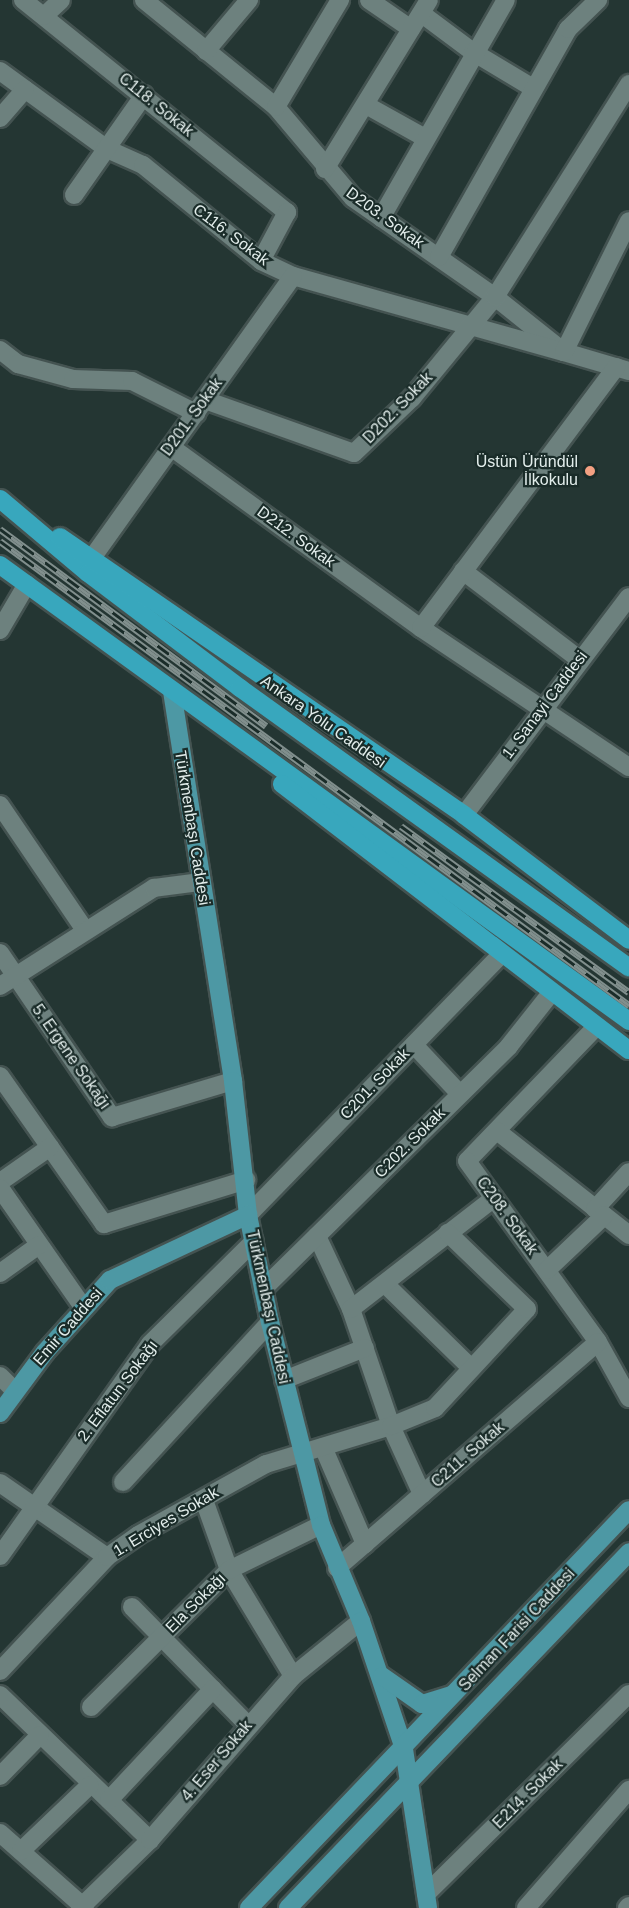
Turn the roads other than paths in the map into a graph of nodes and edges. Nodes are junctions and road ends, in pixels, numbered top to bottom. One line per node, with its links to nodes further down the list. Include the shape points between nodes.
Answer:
1 (23, 0): 10 (street, C118. Sokak)
2 (61, 0): 10 (street)
3 (249, 0): 12 (street)
4 (340, 0): 20 (street)
5 (369, 0): 11 (street)
6 (506, 0): 13 (street)
7 (598, 0): 16 (street, via 568,29)
8 (155, 3): 12 (street, D203. Sokak)
9 (425, 7): 11 (street); 13 (street)
10 (44, 16): 18 (street, C118. Sokak)
11 (411, 29): 19 (street)
12 (206, 51): 20 (street, D203. Sokak)
13 (473, 52): 16 (street); 22 (street)
14 (0, 71): 17 (street, C116. Sokak)
15 (629, 84): 31 (street)
16 (533, 88): 28 (street)
17 (25, 89): 21 (street); 23 (street, C116. Sokak)
18 (144, 95): 23 (street); 29 (street, C118. Sokak, via 287,212)
19 (366, 105): 22 (street); 24 (street)
20 (276, 107): 24 (street, D203. Sokak, via 305,137)
21 (0, 118)
22 (425, 138): 26 (street)
23 (107, 149): 25 (street); 29 (street, C116. Sokak, via 143,165)
24 (325, 169): 26 (street, D203. Sokak)
25 (74, 195)
26 (381, 218): 28 (street, D203. Sokak)
27 (628, 223): 34 (street)
28 (438, 257): 31 (street, D203. Sokak)
29 (261, 261): 30 (street, C116. Sokak)
30 (293, 276): 32 (street, C116. Sokak); 36 (street, D201. Sokak)
31 (495, 297): 32 (street); 34 (street, D203. Sokak)
32 (472, 324): 34 (street, C116. Sokak); 36 (street, D202. Sokak, via 412,398 354,453)
33 (0, 350): 36 (street, via 18,364 73,379 132,381)
34 (564, 352): 35 (street, D203. Sokak)
35 (623, 369): 41 (street)
36 (200, 406): 37 (street, D201. Sokak)
37 (171, 447): 39 (street, D201. Sokak); 44 (street, D212. Sokak)
38 (0, 498): 39 (highway); 58 (highway, Ankara Yolu Caddesi, via 88,573 240,688)
39 (92, 558): 52 (highway)
40 (0, 565): 42 (highway)
41 (464, 571): 44 (street); 46 (street)
42 (27, 584): 45 (street); 47 (highway)
43 (629, 597): 46 (street, 1. Sanayi Caddesi)
44 (421, 628): 48 (street, D212. Sokak)
45 (0, 630)
46 (579, 659): 48 (street, 1. Sanayi Caddesi)
47 (172, 691): 49 (highway); 53 (main road, Türkmenbaşı Caddesi)
48 (540, 710): 50 (street, D212. Sokak); 52 (street, 1. Sanayi Caddesi)
49 (206, 717): 57 (highway, via 322,819); 62 (highway)
50 (629, 767)
51 (0, 805): 54 (street)
52 (464, 815): 55 (highway)
53 (200, 882): 54 (street, via 154,888); 67 (main road, Türkmenbaşı Caddesi)
54 (85, 930): 59 (street)
55 (629, 940)
56 (0, 953): 59 (street, 5. Ergene Sokağı)
57 (502, 954): 61 (highway); 64 (street, C201. Sokak)
58 (629, 968)
59 (15, 976): 60 (street); 67 (street, 5. Ergene Sokağı, via 112,1117)
60 (0, 986)
61 (552, 992): 63 (highway); 68 (street, C202. Sokak, via 508,1046)
62 (629, 1021)
63 (597, 1026): 65 (highway); 69 (street, C208. Sokak)
64 (414, 1045): 68 (street); 77 (street, C201. Sokak)
65 (629, 1050)
66 (0, 1076): 70 (street)
67 (233, 1081): 72 (main road, Türkmenbaşı Caddesi)
68 (460, 1094): 80 (street, C202. Sokak)
69 (496, 1131): 75 (street, C208. Sokak, via 466,1161); 76 (street)
70 (50, 1147): 72 (street, via 104,1224); 73 (street)
71 (629, 1172): 76 (street)
72 (246, 1180): 77 (main road, Türkmenbaşı Caddesi)
73 (0, 1182)
74 (0, 1188): 82 (street)
75 (494, 1197): 78 (street); 83 (street, C208. Sokak)
76 (599, 1212): 79 (street); 83 (street)
77 (248, 1215): 81 (main road, Türkmenbaşı Caddesi); 87 (main road, Emir Caddesi, via 110,1280)
78 (448, 1233): 85 (street); 92 (street, 1. Erciyes Sokak, via 527,1309)
79 (629, 1235)
80 (317, 1236): 86 (street, C202. Sokak); 88 (street)
81 (254, 1241): 86 (main road, Türkmenbaşı Caddesi); 105 (street, 2. Eflatun Sokağı, via 150,1344)
82 (39, 1245): 84 (street); 87 (street)
83 (547, 1270): 90 (street, C208. Sokak)
84 (0, 1273)
85 (385, 1284): 88 (street); 92 (street)
86 (263, 1289): 89 (main road, Türkmenbaşı Caddesi)
87 (83, 1306): 95 (main road, Emir Caddesi)
88 (351, 1308): 91 (street)
89 (270, 1322): 94 (main road, Türkmenbaşı Caddesi); 101 (street)
90 (598, 1342): 96 (street, C208. Sokak); 103 (street, C211. Sokak)
91 (365, 1348): 94 (street); 98 (street)
92 (471, 1368): 98 (street, 1. Erciyes Sokak, via 435,1408)
93 (0, 1376): 95 (street)
94 (284, 1380): 100 (main road, Türkmenbaşı Caddesi)
95 (15, 1391): 97 (main road, Emir Caddesi)
96 (629, 1398)
97 (0, 1413)
98 (391, 1426): 99 (street, 1. Erciyes Sokak); 103 (street)
99 (323, 1447): 100 (street, 1. Erciyes Sokak); 108 (street)
100 (302, 1454): 104 (street, 1. Erciyes Sokak, via 266,1464); 107 (main road, Türkmenbaşı Caddesi)
101 (123, 1482)
102 (0, 1483): 105 (street)
103 (422, 1494): 108 (street, C211. Sokak)
104 (204, 1500): 111 (street, 1. Erciyes Sokak); 113 (street)
105 (34, 1505): 110 (street, 2. Eflatun Sokağı); 111 (street)
106 (629, 1510): 121 (main road, Selman Farisi Caddesi)
107 (321, 1525): 112 (main road, Türkmenbaşı Caddesi); 113 (street, Ela Sokağı)
108 (365, 1544): 112 (street, C211. Sokak)
109 (629, 1552): 129 (main road, Selman Farisi Caddesi)
110 (0, 1556)
111 (108, 1557): 117 (street, 1. Erciyes Sokak)
112 (337, 1568): 115 (main road, Türkmenbaşı Caddesi)
113 (229, 1570): 116 (street, Ela Sokağı); 118 (street)
114 (132, 1607): 116 (street)
115 (361, 1621): 118 (street, 4. Eser Sokak); 119 (main road, Türkmenbaşı Caddesi)
116 (162, 1637): 120 (street); 124 (street, Ela Sokağı)
117 (0, 1671)
118 (293, 1676): 125 (street, 4. Eser Sokak)
119 (381, 1676): 121 (main road, via 422,1704 438,1702); 127 (main road, Türkmenbaşı Caddesi)
120 (213, 1689): 125 (street); 132 (street)
121 (458, 1692): 127 (main road, Selman Farisi Caddesi)
122 (629, 1694): 136 (street, E214. Sokak)
123 (0, 1695): 126 (street)
124 (91, 1707)
125 (247, 1724): 134 (street, 4. Eser Sokak)
126 (40, 1735): 128 (street); 130 (street)
127 (404, 1749): 129 (main road, Türkmenbaşı Caddesi); 138 (main road, Selman Farisi Caddesi)
128 (0, 1776)
129 (410, 1780): 136 (main road, Türkmenbaşı Caddesi); 139 (main road, Selman Farisi Caddesi)
130 (90, 1785): 132 (street); 135 (street)
131 (629, 1790): 140 (street)
132 (110, 1800): 134 (street)
133 (0, 1833): 135 (street)
134 (150, 1840): 137 (street, 4. Eser Sokak)
135 (21, 1851): 137 (street)
136 (427, 1901)
137 (83, 1907)
138 (249, 1908)
139 (288, 1908)
140 (526, 1908)

